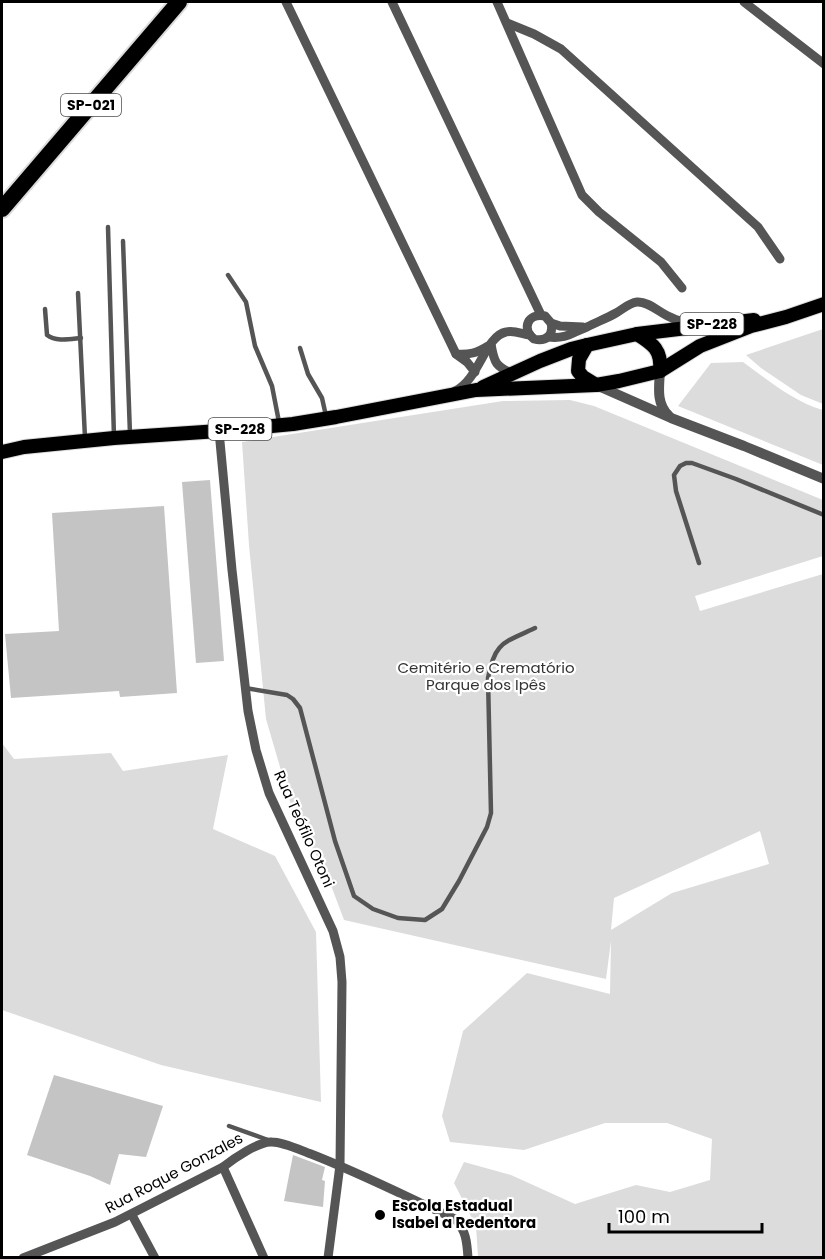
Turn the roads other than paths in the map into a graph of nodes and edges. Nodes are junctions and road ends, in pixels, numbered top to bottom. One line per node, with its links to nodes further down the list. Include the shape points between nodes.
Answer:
1 (179, 2): 8 (highway, SP-021)
2 (286, 2): 33 (street)
3 (392, 2): 18 (street)
4 (497, 2): 6 (street)
5 (744, 2): 7 (street)
6 (507, 23): 11 (street, via 561,49 758,227); 13 (street, via 582,195 661,262)
7 (824, 64)
8 (2, 208)
9 (108, 227): 45 (lane)
10 (123, 241): 44 (lane)
11 (780, 259)
12 (228, 275): 42 (lane, via 246,302 255,346 272,386)
13 (682, 288)
14 (78, 292): 29 (lane)
15 (824, 304): 19 (main road, SP-228)
16 (45, 309): 29 (lane, via 50,338)
17 (657, 310): 22 (street); 23 (street, via 637,302); 25 (street)
18 (541, 315): 20 (street); 21 (street)
19 (786, 317): 22 (main road, SP-228); 34 (main road, SP-228, via 716,339)
20 (551, 323): 23 (street); 28 (street)
21 (527, 324): 24 (street); 27 (street)
22 (697, 326): 25 (main road, SP-228)
23 (585, 327): 28 (street, via 559,338)
24 (514, 332): 27 (street); 30 (street, via 503,332)
25 (655, 332): 26 (main road, SP-228)
26 (637, 334): 31 (main road, SP-228); 34 (main road, via 658,351)
27 (530, 335): 28 (street, via 538,340)
28 (548, 337)
29 (81, 338): 46 (lane)
30 (491, 344): 33 (street, via 469,355); 35 (street); 36 (street, via 496,364)
31 (587, 345): 36 (main road, SP-228); 37 (main road, via 578,371)
32 (300, 348): 41 (lane)
33 (456, 354): 35 (street)
34 (660, 371): 37 (main road, SP-228); 40 (street, via 661,407)
35 (475, 372): 39 (street, via 462,387)
36 (514, 374): 38 (main road, SP-228)
37 (596, 385): 38 (main road, SP-228); 40 (street)
38 (476, 390): 39 (main road, SP-228)
39 (442, 396): 41 (main road, SP-228)
40 (671, 418): 48 (street)
41 (327, 419): 42 (main road, SP-228)
42 (279, 425): 43 (main road, SP-228)
43 (219, 431): 44 (main road, SP-228); 52 (street, Rua Teófilo Otoni)
44 (130, 437): 45 (main road, SP-228)
45 (114, 438): 46 (main road, SP-228)
46 (85, 441): 47 (main road, SP-228)
47 (2, 452)
48 (824, 479)
49 (824, 515): 50 (lane, via 686,463 674,475 676,491)
50 (699, 563)
51 (535, 628): 52 (lane, via 501,645 490,664 491,813 442,909 425,920 398,918 372,909 354,896 335,841 300,708 287,695)
52 (246, 688): 55 (street, Rua Teófilo Otoni, via 256,750 269,793 333,931 340,957)
53 (229, 1126): 54 (lane)
54 (270, 1141): 55 (street); 56 (street, Rua Roque Gonzales)
55 (340, 1165): 62 (street, Rua Teófilo Otoni); 63 (street, via 455,1218 462,1225)
56 (223, 1167): 57 (street, Rua Roque Gonzales); 61 (street)
57 (132, 1215): 58 (street, Rua Roque Gonzales); 60 (street)
58 (48, 1253): 59 (street, Rua Roque Gonzales)
59 (23, 1257)
60 (155, 1257)
61 (264, 1257)
62 (328, 1257)
63 (468, 1257)

